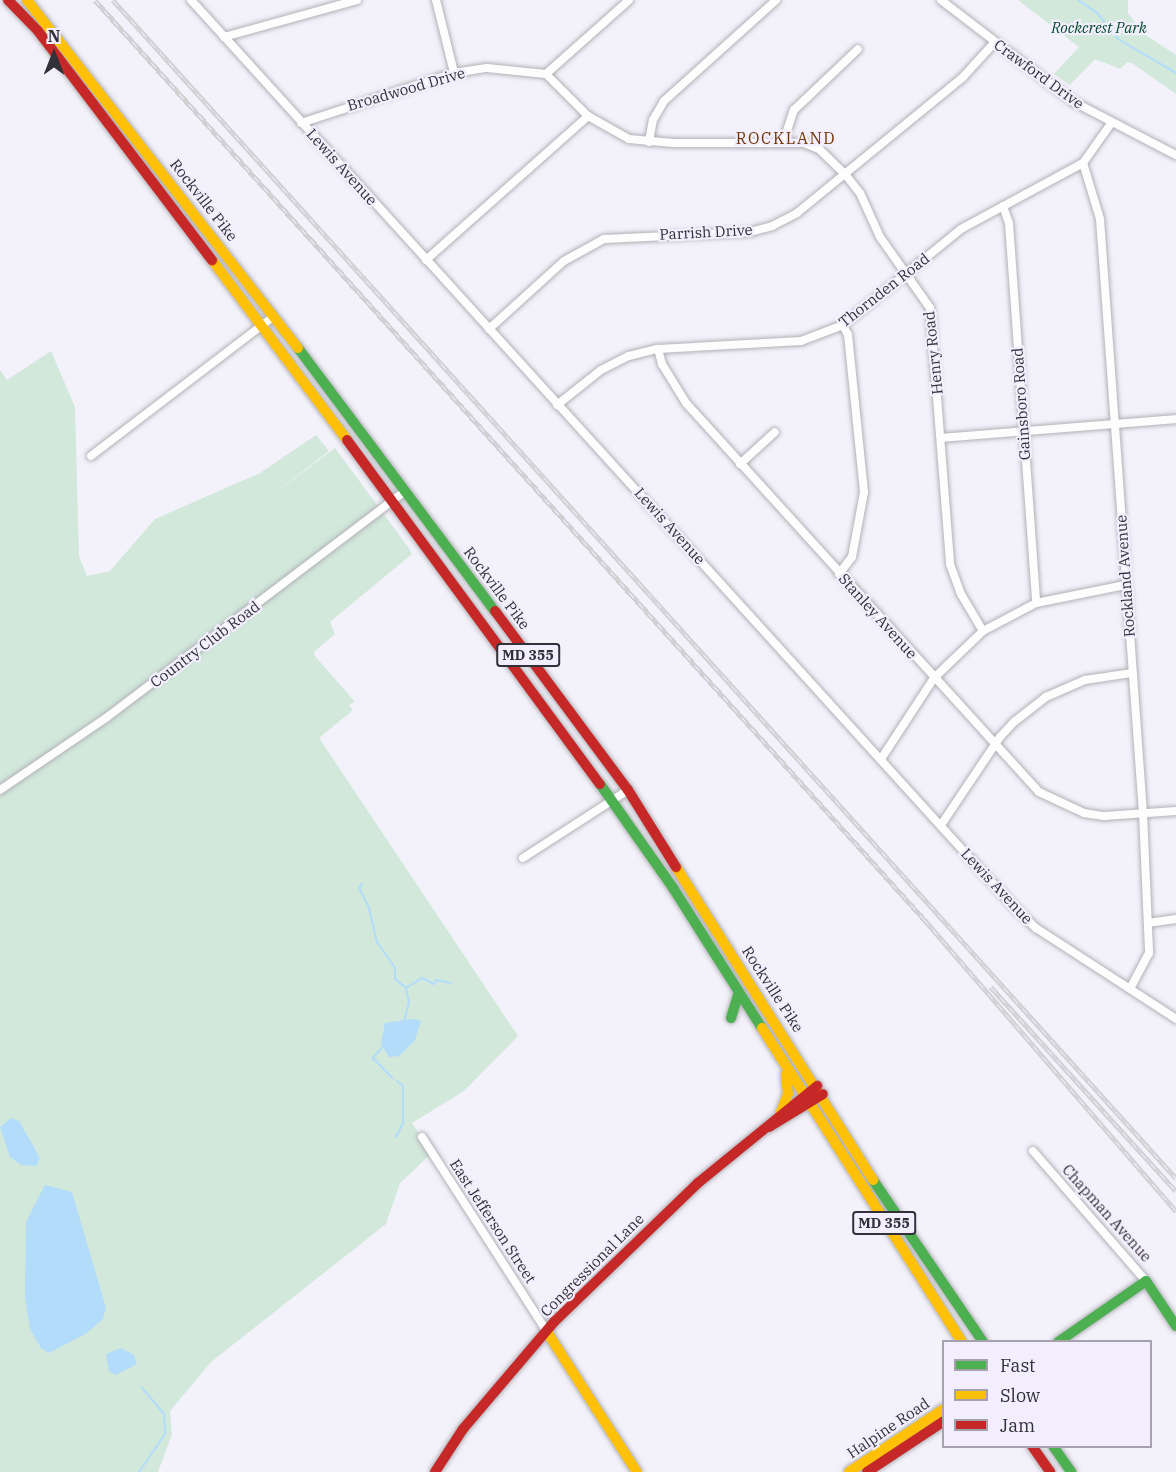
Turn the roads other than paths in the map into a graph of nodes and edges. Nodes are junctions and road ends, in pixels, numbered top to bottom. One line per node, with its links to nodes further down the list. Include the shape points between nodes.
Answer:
1 (8, 0): 26 (main road, Rockville Pike / MD 355, via 38,31)
2 (27, 0): 25 (main road, Rockville Pike / MD 355)
3 (191, 0): 9 (street, Lewis Avenue)
4 (357, 0): 9 (street)
5 (436, 0): 12 (street)
6 (629, 0): 13 (street)
7 (776, 0): 18 (street, via 664,101 653,120)
8 (941, 0): 10 (street, Crawford Drive)
9 (224, 37): 16 (street, Lewis Avenue)
10 (995, 42): 15 (street, Crawford Drive, via 1074,102); 21 (street, Parrish Drive, via 963,77)
11 (858, 49): 17 (street, via 794,110)
12 (454, 73): 13 (street, Broadwood Drive, via 487,68); 16 (street, Broadwood Drive)
13 (546, 74): 14 (street, Henry Road)
14 (588, 116): 18 (street, Henry Road, via 620,135); 23 (street)
15 (1112, 122): 19 (street, Crawford Drive); 20 (street, Thornden Road)
16 (301, 123): 23 (street, Lewis Avenue)
17 (784, 140): 18 (street, Henry Road); 21 (street, Henry Road, via 819,149)
18 (649, 142)
19 (1176, 155)
20 (1083, 163): 22 (street, Thornden Road); 34 (street, Rockland Avenue, via 1100,219)
21 (845, 174): 24 (street, Henry Road, via 860,194 880,237); 28 (street, Parrish Drive, via 797,213 772,226 750,232 621,236 582,248)
22 (1003, 206): 24 (street, Thornden Road, via 961,229); 36 (street, Gainsboro Road, via 1009,224)
23 (426, 260): 28 (street, Lewis Avenue)
24 (908, 272): 27 (street, Thornden Road); 37 (street, Henry Road, via 930,308)
25 (274, 316): 26 (street); 30 (main road, Rockville Pike / MD 355)
26 (262, 325): 32 (main road, Rockville Pike / MD 355); 38 (street)
27 (843, 325): 29 (street, Thornden Road, via 801,341); 42 (street, via 848,335 864,492 852,557)
28 (489, 329): 31 (street, Lewis Avenue)
29 (657, 349): 31 (street, Thornden Road, via 629,356 600,370); 39 (street, Stanley Avenue, via 686,403)
30 (340, 405): 32 (main road); 40 (main road, Rockville Pike / MD 355)
31 (557, 405): 49 (street, Lewis Avenue)
32 (328, 414): 41 (main road, Rockville Pike / MD 355)
33 (1176, 419): 34 (street)
34 (1116, 425): 36 (street); 43 (street, Rockland Avenue)
35 (776, 432): 39 (street)
36 (1023, 432): 37 (street); 44 (street, Gainsboro Road)
37 (941, 438): 45 (street, Henry Road, via 950,564 961,594)
38 (91, 456)
39 (741, 464): 42 (street, Stanley Avenue)
40 (405, 490): 41 (street, Country Club Road); 51 (main road, Rockville Pike / MD 355)
41 (393, 501): 50 (street, Country Club Road, via 115,711); 52 (main road, Rockville Pike / MD 355)
42 (839, 574): 47 (street, Stanley Avenue)
43 (1125, 585): 44 (street); 46 (street, Rockland Avenue)
44 (1036, 603): 45 (street)
45 (983, 631): 47 (street)
46 (1132, 673): 48 (street, via 1085,680 1046,697 1014,722); 54 (street, Rockland Avenue)
47 (934, 678): 48 (street, Stanley Avenue); 49 (street)
48 (994, 745): 54 (street, Stanley Avenue, via 1039,792 1061,805 1104,816); 55 (street)
49 (881, 759): 55 (street, Lewis Avenue)
50 (0, 790)
51 (628, 790): 52 (street); 64 (main road, Rockville Pike / MD 355)
52 (612, 799): 56 (street); 60 (main road, Rockville Pike / MD 355)
53 (1176, 811): 54 (street, Stanley Avenue)
54 (1143, 813): 58 (street, Rockland Avenue)
55 (941, 825): 59 (street, Lewis Avenue, via 1036,928)
56 (523, 858)
57 (1176, 919): 58 (street)
58 (1148, 923): 59 (street, Rockland Avenue, via 1149,953)
59 (1131, 987): 61 (street, Lewis Avenue)
60 (739, 992): 62 (main road, Rockville Pike / MD 355); 62 (main road, via 731,1018)
61 (1176, 1019)
62 (756, 1020): 63 (main road, Rockville Pike / MD 355)
63 (785, 1067): 65 (main road, Rockville Pike / MD 355); 66 (main road, via 788,1094)
64 (820, 1090): 65 (main road, Congressional Lane); 74 (main road, Rockville Pike / MD 355, via 912,1241)
65 (805, 1100): 66 (main road, Congressional Lane); 67 (main road, Congressional Lane); 73 (main road, Rockville Pike / MD 355)
66 (781, 1112): 67 (main road, Congressional Lane)
67 (769, 1127): 72 (main road, Congressional Lane, via 698,1184)
68 (422, 1137): 72 (street, East Jefferson Street)
69 (1033, 1151): 70 (street, Chapman Avenue)
70 (1146, 1281): 71 (main road, Chapman Avenue); 75 (main road)
71 (1176, 1326)
72 (547, 1332): 80 (main road, Congressional Lane, via 463,1429); 81 (main road, East Jefferson Street)
73 (961, 1340)
74 (982, 1340)
75 (1059, 1340)
76 (942, 1410): 82 (main road, Halpine Road)
77 (942, 1421): 83 (main road, Halpine Road)
78 (1033, 1448): 84 (main road)
79 (1054, 1448): 85 (main road)
80 (435, 1472)
81 (637, 1472)
82 (849, 1472)
83 (867, 1472)
84 (1050, 1472)
85 (1071, 1472)

